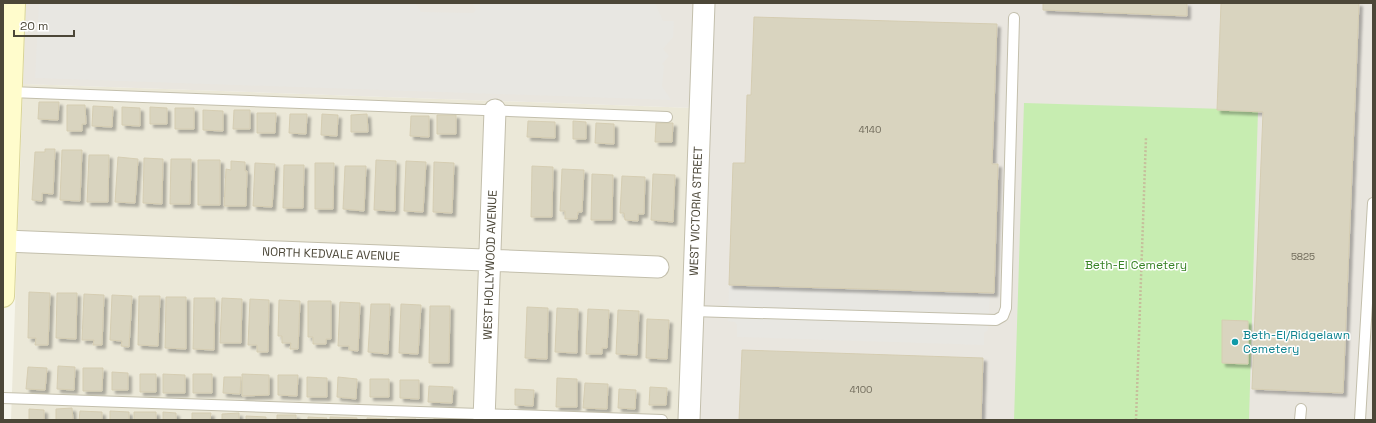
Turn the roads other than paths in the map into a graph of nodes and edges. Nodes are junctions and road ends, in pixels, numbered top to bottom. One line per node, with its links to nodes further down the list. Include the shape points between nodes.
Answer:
1 (14, 3): 4 (street)
2 (704, 3): 12 (street, WEST VICTORIA STREET)
3 (1014, 18): 12 (lane, via 1006,308 1003,316 996,320)
4 (10, 92): 5 (lane); 8 (street)
5 (495, 110): 6 (lane); 9 (street, WEST HOLLYWOOD AVENUE)
6 (667, 117)
7 (1373, 203): 19 (lane)
8 (5, 241): 9 (street, NORTH KEDVALE AVENUE); 11 (street)
9 (490, 261): 10 (street, NORTH KEDVALE AVENUE); 15 (street, WEST HOLLYWOOD AVENUE)
10 (658, 267)
11 (3, 296)
12 (692, 311): 17 (street, WEST VICTORIA STREET)
13 (3, 398): 15 (lane)
14 (1301, 409): 18 (lane)
15 (484, 417): 16 (lane)
16 (662, 420)
17 (689, 420)
18 (1300, 420)
19 (1360, 420)

